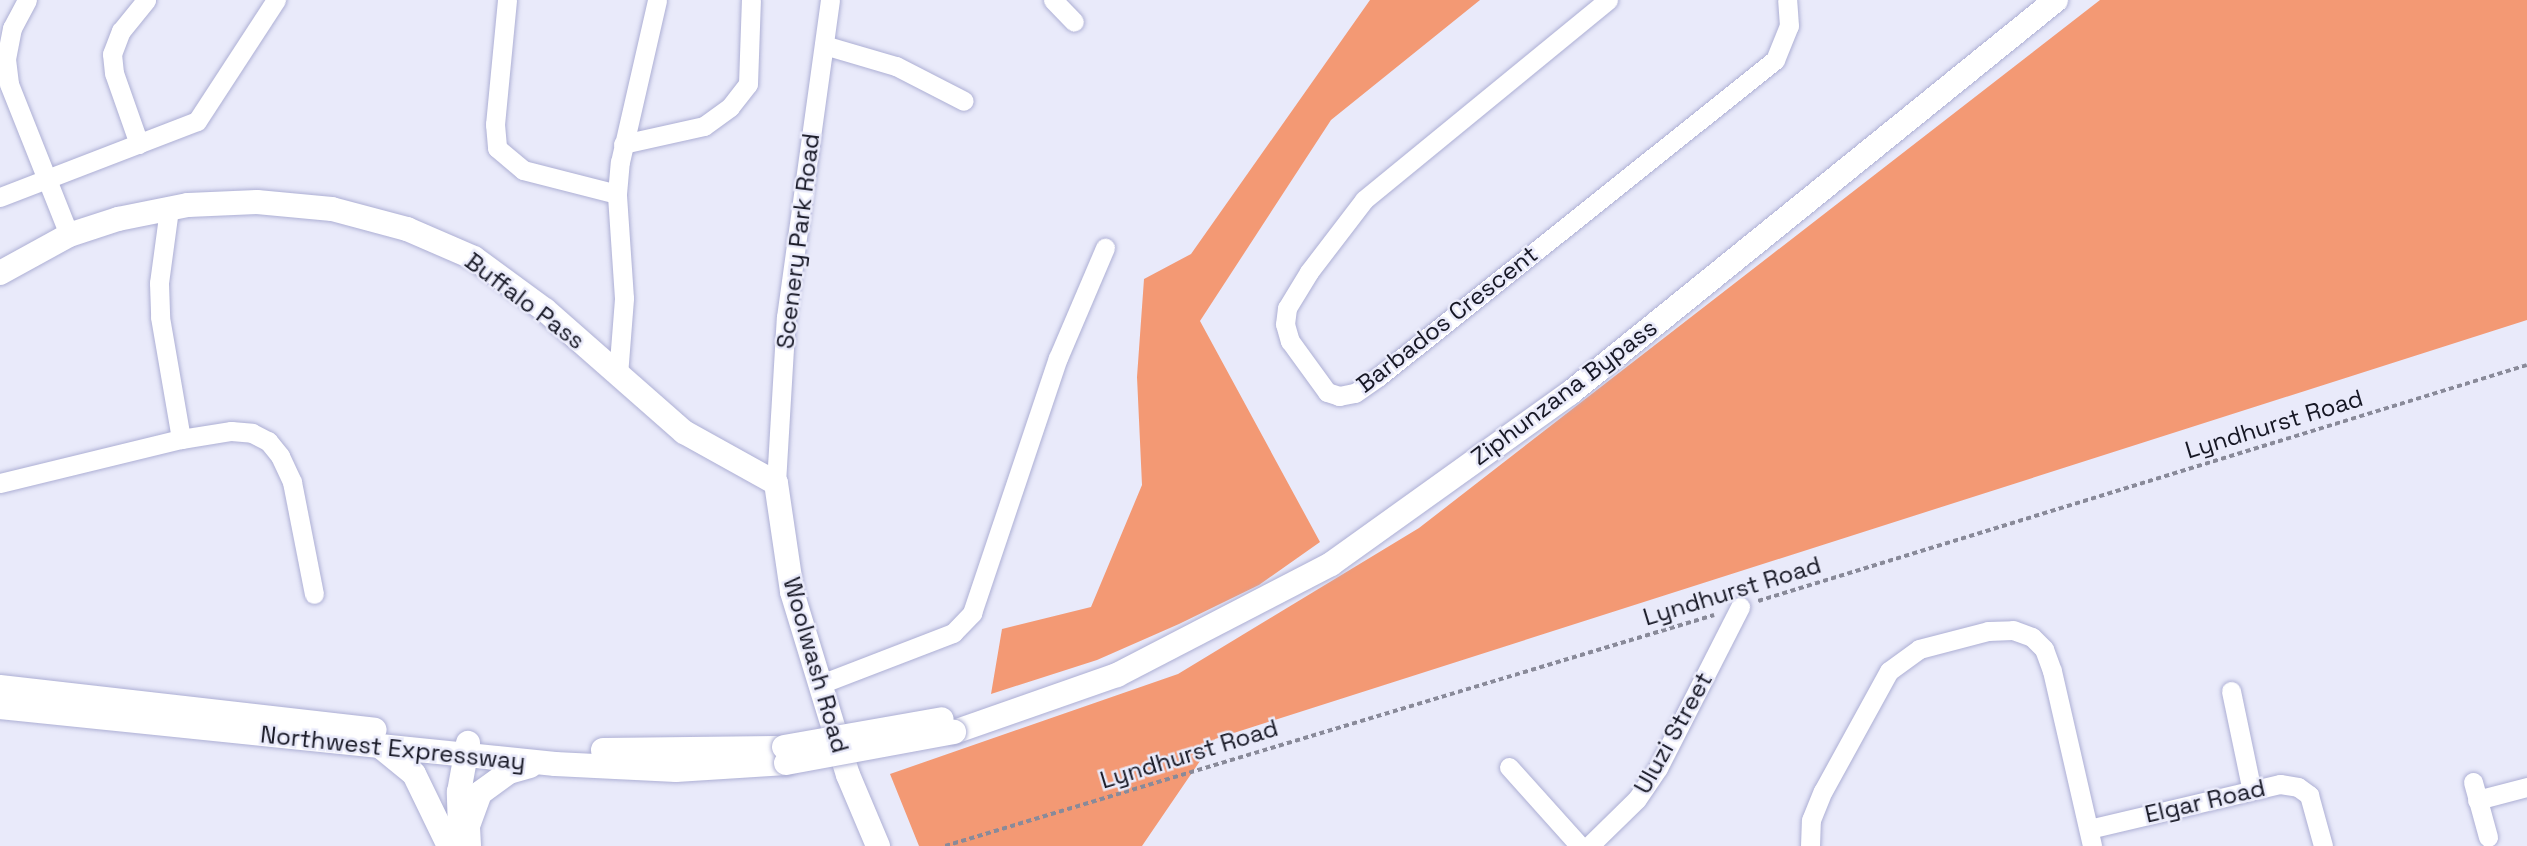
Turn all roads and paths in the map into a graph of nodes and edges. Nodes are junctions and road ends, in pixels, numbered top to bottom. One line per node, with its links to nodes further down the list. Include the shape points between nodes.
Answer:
1 (27, 0): 17 (street, via 12,28 6,59 15,107)
2 (146, 0): 15 (street, via 121,31 113,54 114,73)
3 (276, 0): 15 (street, via 197,121)
4 (507, 0): 18 (street, via 495,124 497,148 523,170)
5 (657, 0): 16 (street)
6 (751, 0): 16 (street, via 748,84 730,107 704,126)
7 (830, 0): 13 (street, Scenery Park Road)
8 (1053, 0): 12 (street)
9 (1608, 0): 10 (street, Barbados Crescent, via 1364,200 1309,272 1287,308 1285,324 1290,341 1327,391 1339,396 1355,393 1378,377 1775,60 1789,26)
10 (1787, 0)
11 (2056, 0): 37 (main road, Ziphunzana Bypass, bridge, via 1570,393 1331,564 1117,675 952,725)
12 (1074, 22)
13 (824, 44): 14 (street, via 896,66); 28 (street, Scenery Park Road, via 786,317)
14 (964, 100)
15 (139, 144): 17 (street)
16 (623, 144): 18 (street)
17 (45, 177): 19 (street); 21 (street)
18 (617, 194): 25 (street, via 624,259)
19 (0, 197)
20 (169, 209): 21 (main road, Buffalo Pass); 25 (main road, Buffalo Pass, via 270,204 332,209 407,229 474,258 545,310); 26 (street, via 159,283 160,317)
21 (69, 234): 23 (main road, Buffalo Pass)
22 (1105, 248): 31 (street, via 1058,358 972,613 953,633)
23 (0, 273)
24 (2527, 365): 30 (path, Lyndhurst Road)
25 (618, 375): 28 (main road, Buffalo Pass, via 684,432)
26 (181, 439): 27 (street); 29 (street, via 231,431 268,441 292,482)
27 (0, 483)
28 (776, 483): 31 (main road, Woolwash Road, via 792,592)
29 (314, 594)
30 (1740, 607): 48 (path, Lyndhurst Road); 50 (street, Uluzi Street, via 1658,768 1637,799)
31 (818, 685): 44 (main road, Woolwash Road)
32 (0, 687): 36 (main road, Northwest Expressway)
33 (2231, 691): 40 (street)
34 (0, 707): 35 (main road, Northwest Expressway)
35 (380, 747): 36 (main road, Northwest Expressway); 45 (main road, via 414,774)
36 (467, 749): 37 (main road, Northwest Expressway); 38 (main road, Northwest Expressway); 46 (main road, via 459,792)
37 (785, 755): 38 (main road, Northwest Expressway, via 676,771)
38 (555, 764): 47 (main road, via 528,766 493,780 473,807)
39 (1508, 767): 49 (street)
40 (2251, 787): 42 (street, Elgar Road); 52 (street, Elgar Road, via 2280,783 2309,795)
41 (2527, 787): 43 (street, via 2475,791)
42 (2091, 837): 51 (street, via 2044,649 2032,636 2013,630 1987,631 1919,649 1889,671 1823,791 1811,820)
43 (2488, 837)
44 (875, 845)
45 (449, 846)
46 (463, 846)
47 (469, 846)
48 (945, 846)
49 (1580, 846)
50 (1589, 846)
51 (1810, 846)
52 (2323, 846)

